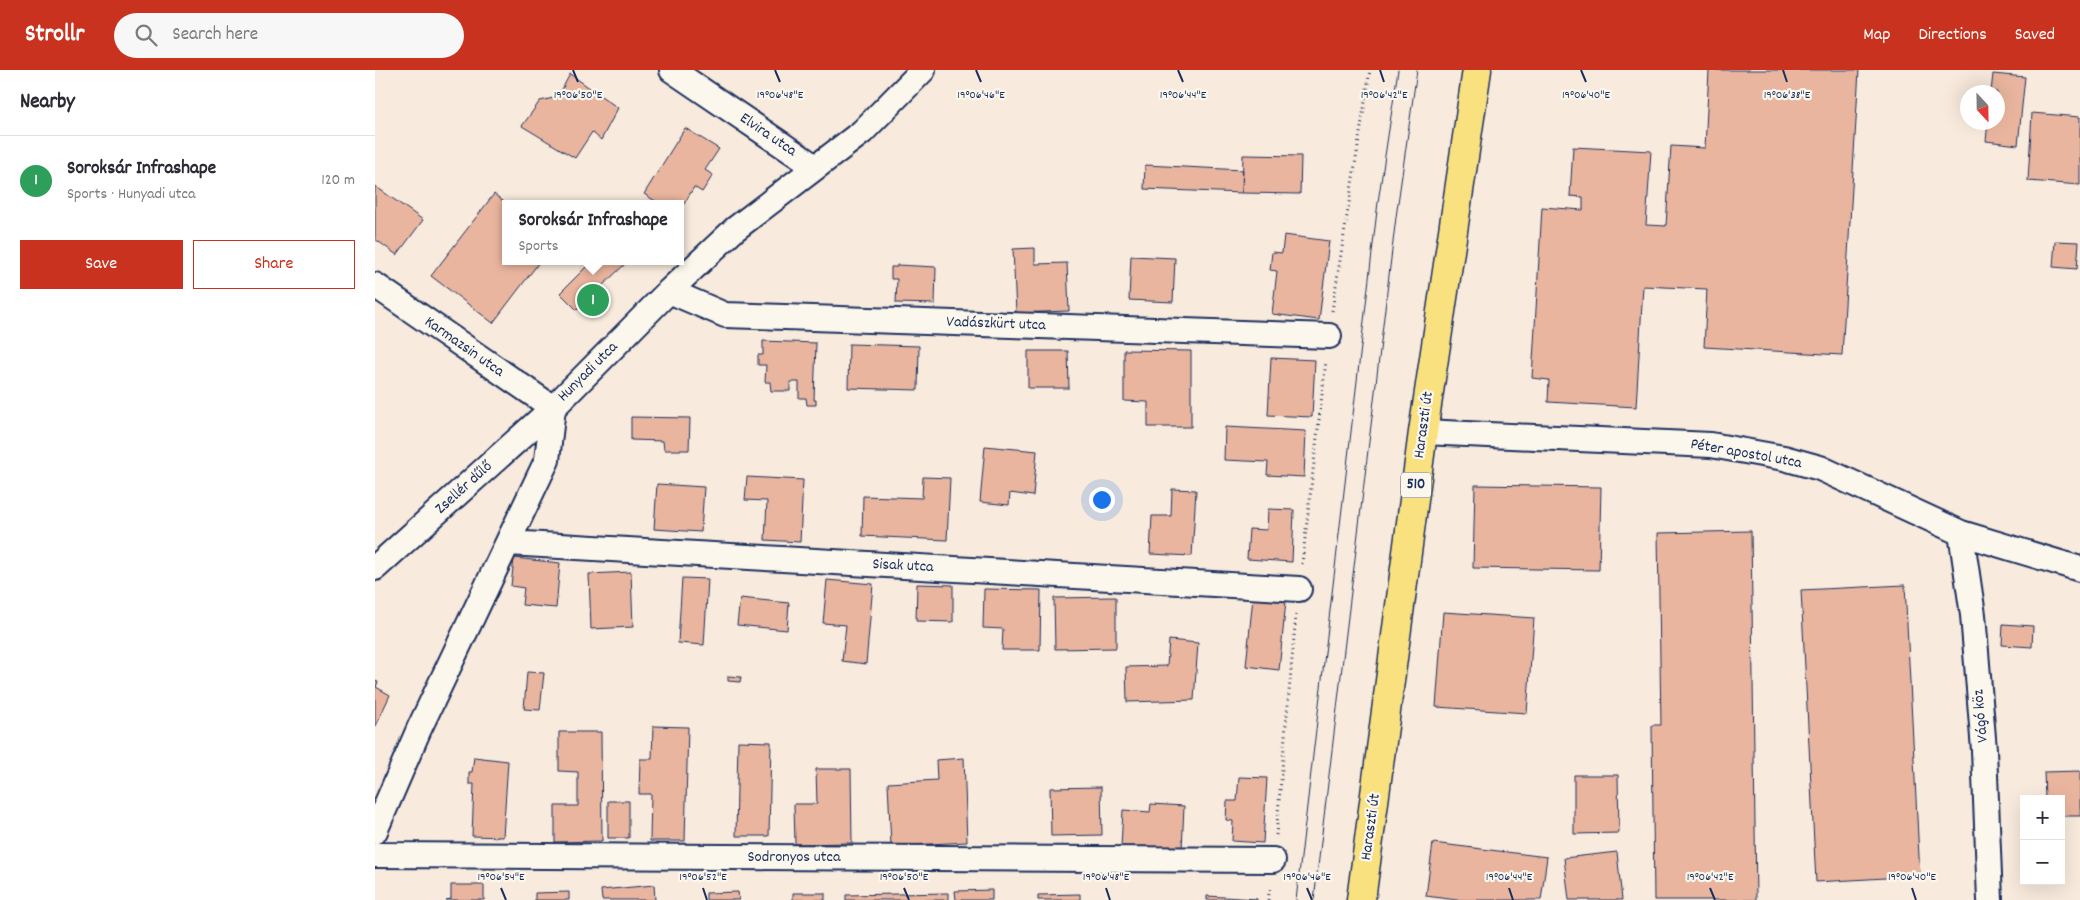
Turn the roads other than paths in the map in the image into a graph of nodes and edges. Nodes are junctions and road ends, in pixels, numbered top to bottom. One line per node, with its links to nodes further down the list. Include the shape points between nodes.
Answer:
1 (672, 70): 4 (street, Elvira utca)
2 (923, 70): 4 (street, Hunyadi utca, via 862,132)
3 (1477, 70): 9 (main road, Haraszti út / 510)
4 (815, 167): 6 (street, Hunyadi utca, via 735,229)
5 (375, 285): 8 (street, Karmazsin utca)
6 (669, 291): 7 (street, Vadászkürt utca, via 725,315); 8 (street, Hunyadi utca)
7 (1329, 336)
8 (553, 408): 11 (street, Hunyadi utca, via 547,460); 12 (street, Zsellér dűlő)
9 (1423, 432): 10 (street, Péter apostol utca, via 1711,445 1784,458 1820,468); 18 (main road, Haraszti út / 510)
10 (1961, 533): 13 (street, Péter apostol utca); 19 (street, Vágó köz, via 1973,615 1983,740)
11 (508, 543): 14 (street, Sisak utca); 15 (street, Hunyadi utca, via 419,729)
12 (375, 568)
13 (2080, 569)
14 (1299, 589)
15 (375, 831)
16 (375, 855): 17 (street, Sodronyos utca)
17 (1273, 860)
18 (1361, 900)
19 (1990, 900)

